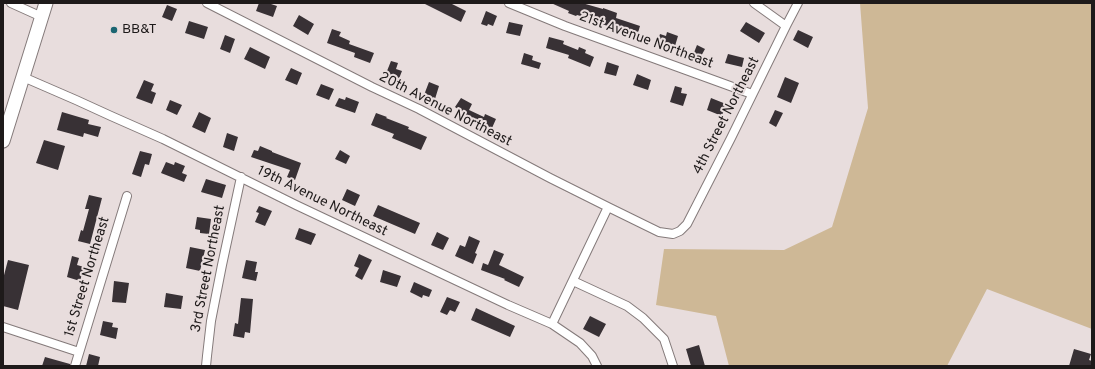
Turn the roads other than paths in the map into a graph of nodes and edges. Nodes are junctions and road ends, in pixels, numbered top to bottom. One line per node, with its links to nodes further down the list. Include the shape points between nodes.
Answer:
1 (11, 3): 7 (street)
2 (46, 3): 7 (main road)
3 (207, 3): 14 (street, 20th Avenue Northeast)
4 (509, 3): 10 (street, 21st Avenue Northeast)
5 (754, 3): 8 (street)
6 (798, 3): 8 (street, 4th Street Northeast)
7 (42, 17): 9 (main road)
8 (786, 26): 10 (street, 4th Street Northeast)
9 (23, 77): 11 (main road); 12 (street, 19th Avenue Northeast, via 163,139)
10 (752, 94): 15 (street, 4th Street Northeast, via 688,224)
11 (3, 141)
12 (241, 177): 17 (street, 19th Avenue Northeast); 21 (street, 3rd Street Northeast, via 211,321)
13 (127, 196): 19 (street, 1st Street Northeast)
14 (608, 207): 15 (street, 20th Avenue Northeast, via 659,232); 16 (street)
15 (673, 234)
16 (573, 281): 17 (street); 23 (street, via 627,306 643,318 664,339)
17 (552, 324): 22 (street, 19th Avenue Northeast, via 580,343)
18 (3, 327): 19 (street)
19 (79, 352): 20 (street, 1st Street Northeast)
20 (74, 366)
21 (206, 366)
22 (597, 366)
23 (673, 366)

